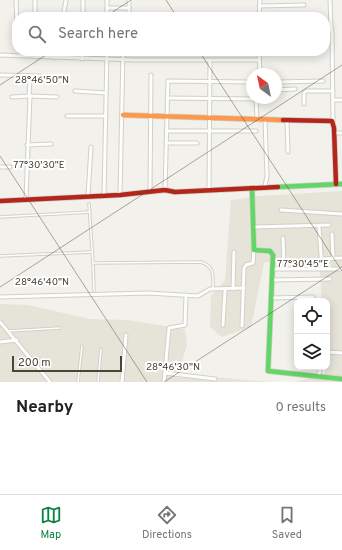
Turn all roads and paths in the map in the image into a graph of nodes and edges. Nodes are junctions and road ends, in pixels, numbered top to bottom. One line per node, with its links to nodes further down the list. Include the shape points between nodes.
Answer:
1 (16, 0): 13 (street)
2 (35, 0): 14 (street)
3 (66, 0): 15 (street)
4 (84, 0): 16 (street)
5 (107, 0): 11 (street)
6 (129, 0): 12 (street)
7 (260, 0): 10 (street)
8 (330, 0): 20 (street)
9 (304, 5): 10 (street)
10 (259, 6): 19 (street)
11 (107, 8): 12 (street); 17 (street)
12 (129, 8): 18 (street)
13 (16, 12)
14 (35, 12)
15 (64, 12)
16 (83, 12)
17 (107, 12)
18 (129, 12)
19 (259, 12)
20 (331, 27): 44 (street)
21 (0, 56): 24 (street)
22 (123, 56): 29 (street)
23 (259, 56): 31 (street)
24 (18, 57): 25 (street)
25 (36, 57): 26 (street)
26 (56, 58): 27 (street)
27 (82, 58): 28 (street)
28 (107, 59): 29 (street); 45 (street)
29 (123, 60): 30 (street); 56 (street)
30 (210, 60): 31 (street); 38 (street)
31 (259, 60): 32 (street)
32 (260, 68)
33 (151, 75): 59 (street)
34 (0, 76): 35 (street)
35 (30, 76): 36 (street); 47 (street)
36 (41, 76)
37 (323, 81): 40 (street)
38 (210, 82): 39 (street); 49 (street, via 170,80 167,82); 51 (street)
39 (246, 82)
40 (282, 82)
41 (282, 90): 42 (street)
42 (294, 90)
43 (75, 91): 45 (street)
44 (332, 91): 52 (street); 55 (street, via 306,91)
45 (106, 93): 58 (street)
46 (12, 96): 47 (street)
47 (30, 96): 48 (street); 74 (street)
48 (58, 97)
49 (167, 98): 51 (street); 60 (street)
50 (246, 99): 51 (street)
51 (210, 100): 61 (street)
52 (333, 100): 53 (street); 65 (street)
53 (342, 100)
54 (256, 104): 62 (street)
55 (304, 104)
56 (123, 115): 59 (street); 87 (street)
57 (67, 116): 58 (street)
58 (106, 116): 86 (street)
59 (151, 116): 60 (street); 85 (street)
60 (167, 116): 61 (street); 66 (street)
61 (210, 118): 62 (street); 67 (street)
62 (257, 119): 63 (street)
63 (265, 120): 64 (street); 81 (street)
64 (287, 121): 65 (street); 76 (street)
65 (333, 122): 69 (street)
66 (166, 131): 67 (street); 71 (street)
67 (210, 131): 68 (street); 84 (street)
68 (256, 131)
69 (334, 133): 70 (street); 79 (street)
70 (342, 133)
71 (166, 143): 72 (street); 83 (street)
72 (197, 143)
73 (51, 144): 74 (street)
74 (27, 145): 89 (street)
75 (91, 147): 88 (street)
76 (288, 152)
77 (0, 167): 78 (street)
78 (10, 167)
79 (336, 184): 80 (street); 81 (street)
80 (342, 184)
81 (266, 186): 82 (street)
82 (252, 188): 84 (street); 98 (street)
83 (165, 190): 84 (street); 85 (street)
84 (209, 190)
85 (150, 192): 87 (street)
86 (104, 195): 87 (street); 88 (street)
87 (120, 195)
88 (88, 196): 89 (street)
89 (26, 199): 90 (street)
90 (0, 201)
91 (89, 204): 93 (lane)
92 (281, 210): 94 (street)
93 (90, 212): 95 (lane); 102 (lane)
94 (342, 214)
95 (0, 217)
96 (329, 225): 97 (street)
97 (319, 226): 98 (street); 107 (street)
98 (253, 227): 101 (street)
99 (332, 234): 105 (street)
100 (282, 238): 110 (street)
101 (254, 250): 109 (street, via 272,252); 115 (street, via 253,263 244,268)
102 (92, 252): 104 (lane); 108 (lane)
103 (234, 252): 117 (street)
104 (0, 256)
105 (333, 258): 106 (street); 107 (street)
106 (342, 258)
107 (321, 259): 111 (street)
108 (93, 263): 116 (lane, via 201,262 212,269); 119 (lane)
109 (272, 269): 110 (street); 114 (street)
110 (284, 269): 111 (street)
111 (322, 269): 112 (street)
112 (342, 269)
113 (330, 279): 114 (street)
114 (272, 280): 123 (street)
115 (244, 288): 117 (street); 126 (street)
116 (212, 289): 118 (street); 120 (street, via 198,296)
117 (233, 289): 118 (street)
118 (225, 290): 125 (street)
119 (94, 291)
120 (186, 295): 121 (street, via 148,293); 136 (street, via 185,325 170,328)
121 (0, 297)
122 (313, 297): 123 (street)
123 (271, 298): 137 (street, via 268,371)
124 (0, 322): 128 (street)
125 (223, 325)
126 (242, 326)
127 (60, 328): 128 (lane)
128 (8, 331): 130 (street)
129 (126, 335): 143 (street)
130 (17, 340): 131 (street); 140 (street)
131 (0, 342)
132 (82, 346): 141 (lane)
133 (100, 349): 142 (lane)
134 (330, 352): 135 (street)
135 (342, 353)
136 (165, 374): 138 (street); 144 (street)
137 (316, 378): 139 (street)
138 (215, 379)
139 (342, 379)
140 (50, 382)
141 (78, 382)
142 (98, 382)
143 (122, 382)
144 (164, 382)

